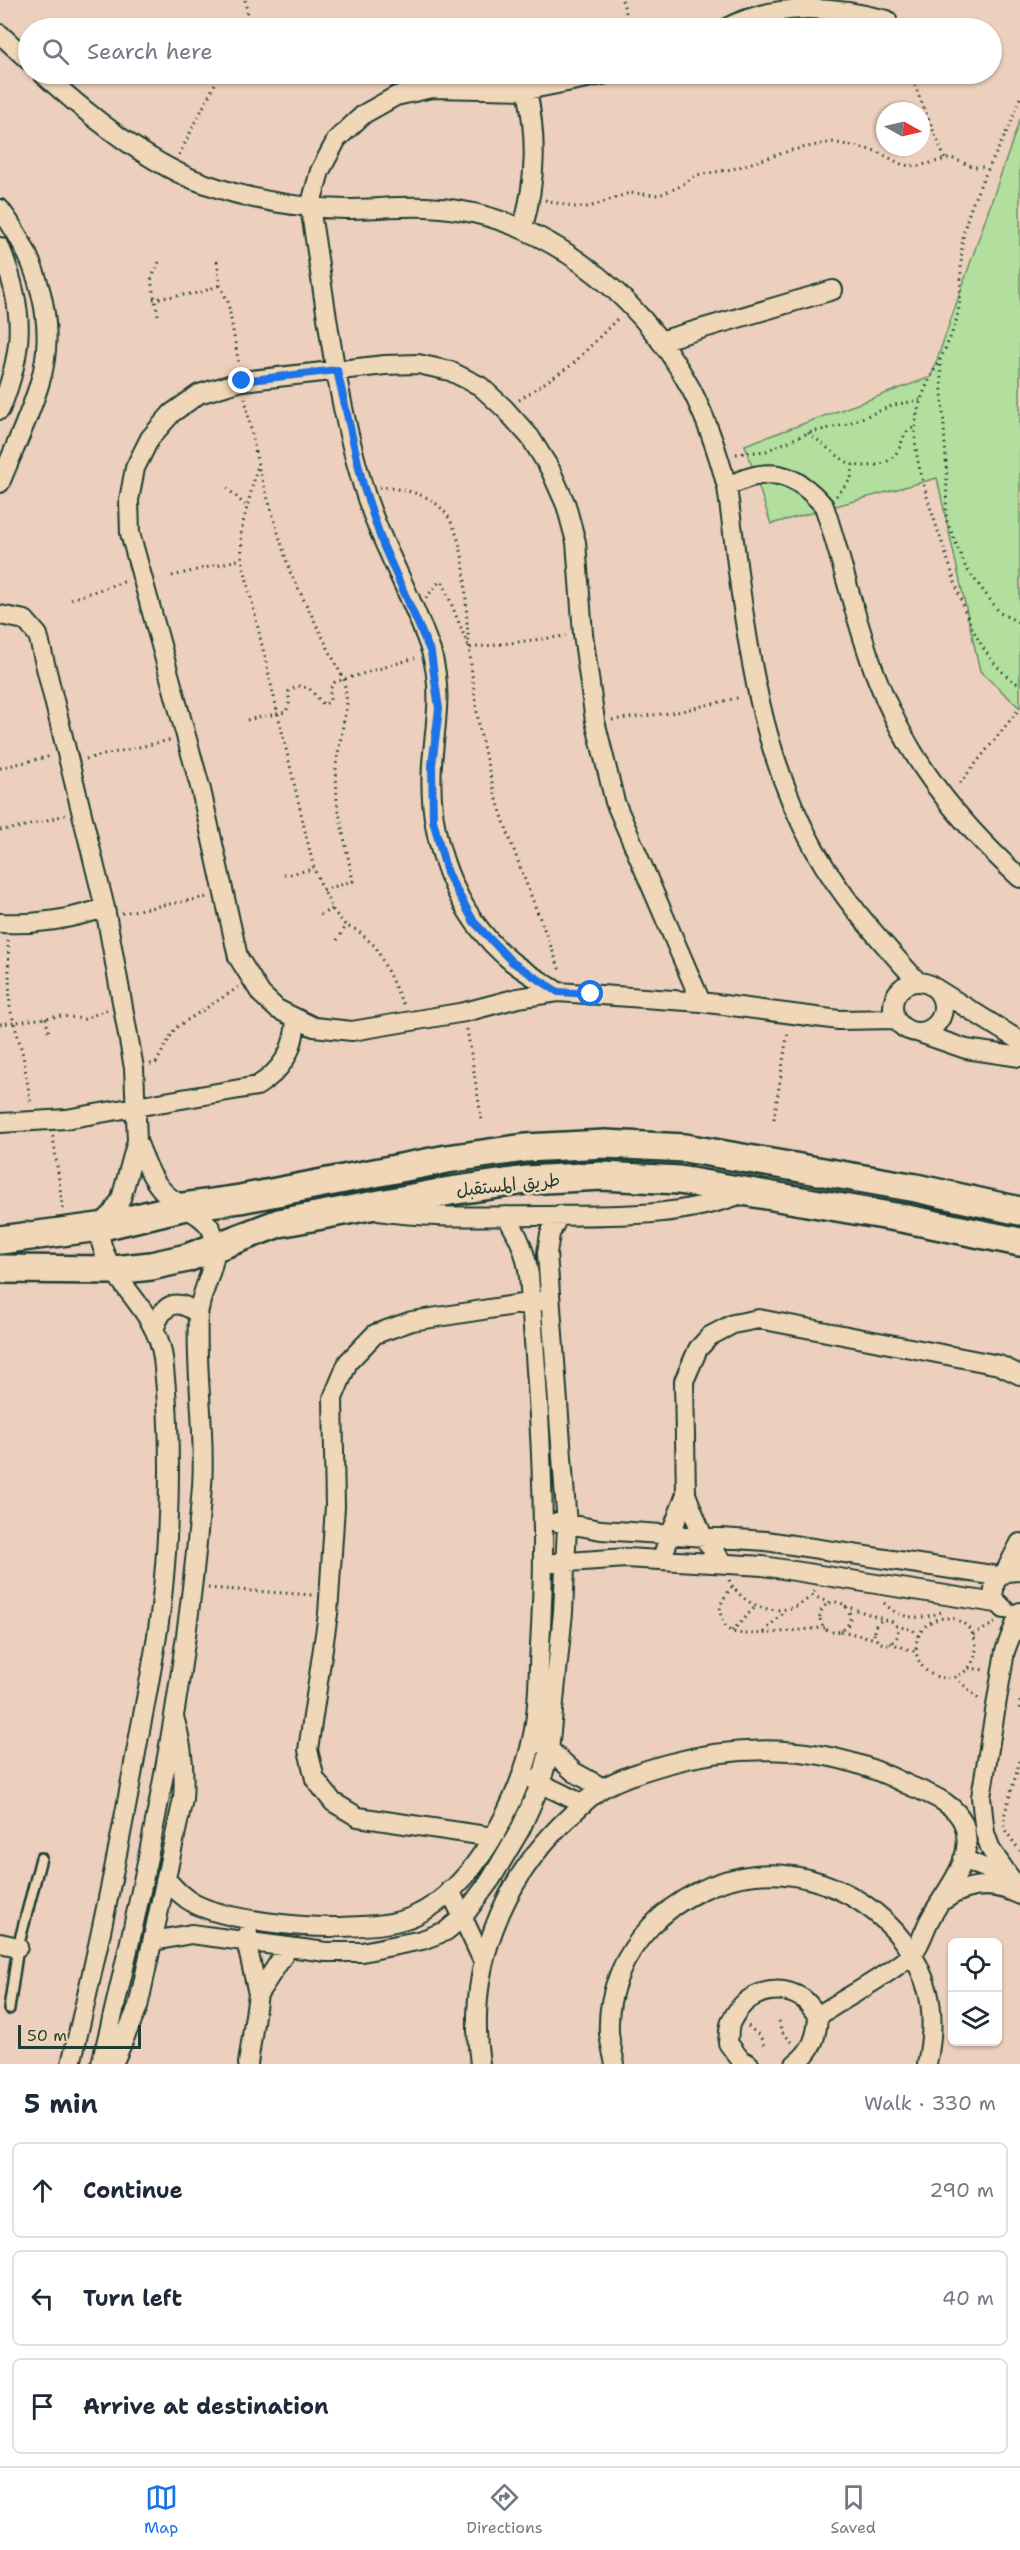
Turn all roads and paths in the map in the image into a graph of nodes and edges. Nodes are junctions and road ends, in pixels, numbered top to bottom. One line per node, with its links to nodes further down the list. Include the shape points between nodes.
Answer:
1 (245, 0): 3 (path)
2 (622, 0): 4 (path)
3 (248, 18)
4 (628, 18)
5 (751, 18): 6 (street, via 790,9 839,9)
6 (878, 18)
7 (0, 34): 8 (street)
8 (18, 51)
9 (54, 84): 17 (street)
10 (215, 84): 17 (path)
11 (557, 84): 13 (street)
12 (914, 84): 15 (path)
13 (527, 90): 18 (street, via 535,136); 19 (street, via 432,88 396,96 364,114 337,139 320,171)
14 (1020, 98): 16 (path, via 1011,129)
15 (945, 159): 16 (path); 18 (path, via 918,166 903,165 876,151 832,142 705,173 659,195 629,193 589,207 573,207)
16 (987, 167): 31 (path, via 964,231 962,294 954,329)
17 (172, 171): 19 (street, via 253,197)
18 (532, 195): 21 (street)
19 (310, 207): 21 (street, via 427,207 476,213); 32 (street)
20 (0, 209): 42 (street, via 17,232 34,267 44,306 46,345 40,384)
21 (523, 228): 28 (street, via 576,259)
22 (0, 247): 36 (street, via 18,308 19,340 15,373)
23 (217, 261): 25 (path)
24 (159, 262): 27 (path, via 151,280)
25 (220, 285): 27 (path, via 176,298); 33 (path, via 228,302)
26 (833, 290): 30 (street)
27 (153, 299): 29 (path)
28 (629, 305): 30 (street); 35 (path, via 573,364 540,389)
29 (158, 315)
30 (660, 341): 39 (street, via 691,389)
31 (940, 358): 34 (path); 54 (path, via 946,519 966,568 1000,613)
32 (337, 370): 33 (street); 35 (street, via 418,364 450,371 480,386); 43 (street)
33 (242, 381): 41 (path); 49 (street, via 199,394 172,413 150,438 135,468 129,500 130,533)
34 (920, 399): 37 (path); 38 (path)
35 (504, 408): 55 (street, via 530,437 566,505 576,542)
36 (0, 410)
37 (916, 427): 40 (path, via 906,432 900,449 889,461); 59 (path, via 925,485 959,596 989,657)
38 (808, 433): 39 (path, via 766,451); 40 (path)
39 (718, 455): 44 (street)
40 (854, 465): 47 (path, via 851,479)
41 (258, 466): 46 (path); 58 (path, via 290,572)
42 (0, 483)
43 (363, 485): 52 (street, via 383,545); 56 (path, via 418,493 449,519 463,553)
44 (727, 486): 47 (street, via 746,476 768,473 790,478 809,489); 60 (street)
45 (227, 488): 46 (path)
46 (245, 505): 48 (path)
47 (824, 506): 73 (street, via 875,676 901,734 948,804)
48 (242, 559): 50 (path); 62 (path)
49 (142, 576): 51 (path); 65 (street)
50 (172, 576)
51 (71, 599)
52 (414, 612): 56 (path, via 439,582 443,583); 57 (street)
53 (0, 615): 66 (street, via 25,620 38,635)
54 (1020, 623)
55 (583, 634): 56 (path); 64 (street)
56 (469, 648): 84 (path, via 480,732 498,802)
57 (431, 653): 58 (path); 84 (street, via 439,709 432,765 433,820 447,873 474,922 512,962)
58 (344, 680): 62 (path, via 332,685 328,705 321,704 309,688 298,686 289,691 288,710); 74 (path, via 347,703 336,765 337,803 353,881)
59 (1020, 685)
60 (756, 693): 64 (path, via 677,712); 83 (street, via 779,773 814,850 861,920)
61 (1020, 708): 68 (path)
62 (276, 712): 63 (path); 71 (path)
63 (247, 720)
64 (595, 721): 85 (street, via 615,802)
65 (186, 736): 66 (path); 75 (street)
66 (68, 758): 67 (path); 69 (street)
67 (0, 768)
68 (960, 783)
69 (81, 811): 70 (path); 77 (street)
70 (0, 830)
71 (314, 869): 72 (path); 74 (path)
72 (284, 875)
73 (1020, 878)
74 (323, 890): 76 (path)
75 (223, 893): 77 (path); 82 (street, via 238,957)
76 (332, 909): 78 (path); 80 (path)
77 (106, 912): 79 (street, via 68,920); 86 (street)
78 (320, 915)
79 (3, 923): 93 (path)
80 (346, 926): 81 (path); 92 (path, via 357,930 376,947 404,1003)
81 (337, 940)
82 (250, 981): 91 (street, via 277,1009); 99 (path, via 175,1028 156,1063)
83 (926, 984): 90 (street, via 909,983 897,994); 95 (street, via 942,1000 942,1016 932,1028); 97 (street)
84 (563, 992): 85 (street); 87 (street, via 518,998)
85 (701, 1002): 88 (street)
86 (123, 1005): 89 (path, via 84,1019); 99 (street)
87 (465, 1012): 92 (street); 104 (path)
88 (791, 1014): 90 (street, via 839,1020); 101 (path)
89 (46, 1018): 93 (path); 96 (path)
90 (896, 1019): 95 (street, via 909,1031)
91 (296, 1020): 92 (street, via 314,1027 352,1031); 100 (street, via 295,1036 286,1059 257,1086)
92 (406, 1022)
93 (14, 1023): 94 (path); 103 (path, via 29,1088)
94 (0, 1024)
95 (917, 1032): 98 (street, via 966,1049)
96 (49, 1035)
97 (1020, 1041)
98 (1020, 1057)
99 (134, 1068): 100 (street)
100 (136, 1106): 102 (street); 106 (street)
101 (774, 1119)
102 (51, 1120): 103 (street); 120 (path)
103 (32, 1121): 105 (street)
104 (482, 1122)
105 (0, 1123)
106 (137, 1141): 111 (street, via 153,1180); 119 (street, via 121,1199)
107 (873, 1180): 108 (main road, طريق المستقبل); 110 (main road, طريق المستقبل, via 685,1148 605,1144 525,1148 447,1159); 114 (main road, via 877,1194)
108 (916, 1188): 113 (main road, طريق المستقبل); 117 (main road, via 906,1198)
109 (746, 1192): 112 (main road, طريق المستقبل, via 679,1180 591,1177 526,1180); 114 (main road, طريق المستقبل); 115 (street, via 686,1210)
110 (240, 1199): 111 (main road, طريق المستقبل); 118 (main road, via 244,1209 259,1221)
111 (182, 1207): 119 (main road, طريق المستقبل); 123 (street, via 212,1230)
112 (359, 1208): 116 (street, via 419,1216); 118 (main road, طريق المستقبل)
113 (1020, 1211)
114 (869, 1213): 117 (main road, طريق المستقبل)
115 (559, 1215): 116 (street); 126 (street, via 547,1253)
116 (506, 1216): 127 (street, via 526,1255)
117 (907, 1219): 122 (main road, طريق المستقبل)
118 (279, 1223): 123 (main road, طريق المستقبل)
119 (99, 1227): 120 (main road, طريق المستقبل); 125 (street, via 99,1243)
120 (55, 1234): 121 (main road, طريق المستقبل); 124 (main road, via 33,1259)
121 (0, 1240)
122 (1020, 1242)
123 (215, 1249): 125 (main road, طريق المستقبل, via 160,1264); 128 (street)
124 (9, 1269): 125 (main road, طريق المستقبل)
125 (114, 1270): 129 (street)
126 (552, 1299): 127 (street); 133 (street)
127 (531, 1302): 132 (street); 146 (street, via 412,1321 375,1334 348,1362 333,1398 335,1506)
128 (198, 1314): 129 (street, via 187,1305 172,1304 160,1313); 143 (street, via 202,1483)
129 (155, 1327): 209 (street, via 163,1357 169,1481 161,1607 120,1841)
130 (1020, 1376): 131 (street, via 999,1365 759,1319 733,1324 710,1336 698,1349 684,1381)
131 (686, 1494): 134 (street); 135 (street)
132 (545, 1520): 133 (street); 140 (street)
133 (567, 1525): 134 (street); 138 (street)
134 (672, 1535): 135 (street); 137 (street)
135 (703, 1537): 139 (street); 141 (street)
136 (1020, 1543): 141 (street)
137 (662, 1560): 138 (street); 139 (street)
138 (566, 1562): 140 (street); 175 (street)
139 (724, 1564): 142 (street); 144 (path)
140 (544, 1565): 174 (street)
141 (1008, 1573): 151 (street, via 992,1592)
142 (825, 1574): 145 (path); 151 (street)
143 (192, 1587): 146 (path); 172 (street)
144 (732, 1587): 148 (path); 161 (path, via 723,1597 720,1611 723,1624)
145 (812, 1595): 147 (path); 150 (path)
146 (329, 1596): 183 (street, via 308,1750 315,1779 333,1802 358,1816)
147 (829, 1603): 149 (path, via 840,1602); 159 (path, via 821,1611)
148 (756, 1606): 150 (path); 161 (path)
149 (845, 1606): 155 (path); 160 (path, via 849,1622)
150 (786, 1609): 162 (path)
151 (998, 1609): 152 (street); 163 (path); 167 (street)
152 (1020, 1611): 167 (street)
153 (899, 1614): 157 (path)
154 (929, 1617): 156 (path)
155 (888, 1621): 157 (path); 165 (path, via 875,1628)
156 (929, 1622): 163 (path, via 954,1618); 164 (path)
157 (893, 1623): 158 (path)
158 (896, 1626): 164 (path, via 913,1630); 166 (path, via 897,1636)
159 (825, 1628): 160 (path); 162 (path)
160 (841, 1630): 165 (path)
161 (731, 1632): 162 (path)
162 (764, 1632)
163 (973, 1635): 169 (path, via 974,1660)
164 (918, 1636): 168 (path)
165 (876, 1639): 166 (path)
166 (890, 1643): 168 (path)
167 (1005, 1651): 173 (street)
168 (916, 1652): 169 (path, via 929,1674)
169 (955, 1677): 173 (path)
170 (1020, 1701): 171 (path)
171 (1020, 1709)
172 (173, 1713): 187 (street, via 182,1741 185,1770 183,1799); 210 (street, via 151,1848)
173 (994, 1713): 180 (street)
174 (534, 1734): 175 (street); 177 (street)
175 (549, 1752): 178 (street); 179 (street)
176 (1020, 1761): 184 (path, via 1004,1816 1005,1830)
177 (523, 1775): 178 (street); 183 (street)
178 (541, 1783): 182 (street); 192 (street, via 514,1840)
179 (603, 1788): 181 (street, via 645,1770 695,1756 747,1750 800,1751 851,1760); 182 (street)
180 (981, 1797): 181 (street); 188 (street, via 984,1833)
181 (945, 1803): 186 (street, via 963,1822)
182 (583, 1804): 201 (street, via 554,1831 521,1873 496,1919)
183 (492, 1837): 189 (street, via 473,1866)
184 (1020, 1851)
185 (41, 1858): 198 (lane)
186 (963, 1860): 188 (street); 190 (street)
187 (166, 1879): 193 (street, via 195,1904); 195 (street)
188 (1017, 1889): 190 (street, via 971,1887)
189 (450, 1890): 191 (street); 192 (street)
190 (940, 1903): 200 (street)
191 (416, 1916): 193 (street, via 397,1922 328,1927); 194 (street)
192 (463, 1917): 194 (street, via 446,1931); 201 (street)
193 (251, 1919): 196 (street)
194 (422, 1940): 199 (street, via 362,1952)
195 (154, 1941): 196 (street, via 191,1934); 211 (street, via 138,2007)
196 (246, 1941): 199 (street); 202 (street)
197 (0, 1943): 198 (street)
198 (18, 1947): 203 (lane)
199 (289, 1947): 202 (street)
200 (913, 1954): 204 (street); 214 (street, via 883,1918 845,1892 801,1877 755,1875 710,1885 669,1907 636,1941 616,1984 609,2032); 217 (street, via 928,1993 933,2034)
201 (482, 1959): 213 (street, via 477,2001)
202 (258, 1994): 212 (street)
203 (9, 2009)
204 (818, 2016): 205 (street, via 804,1999 783,1990 761,1992 742,2003); 208 (street, via 818,2033)
205 (730, 2021): 207 (path, via 752,2028); 215 (street, via 728,2043)
206 (779, 2021): 208 (path, via 789,2041)
207 (765, 2047)
208 (811, 2050): 216 (street)
209 (71, 2064)
210 (100, 2064)
211 (113, 2064)
212 (248, 2064)
213 (480, 2064)
214 (615, 2064)
215 (749, 2064)
216 (795, 2064)
217 (927, 2064)

